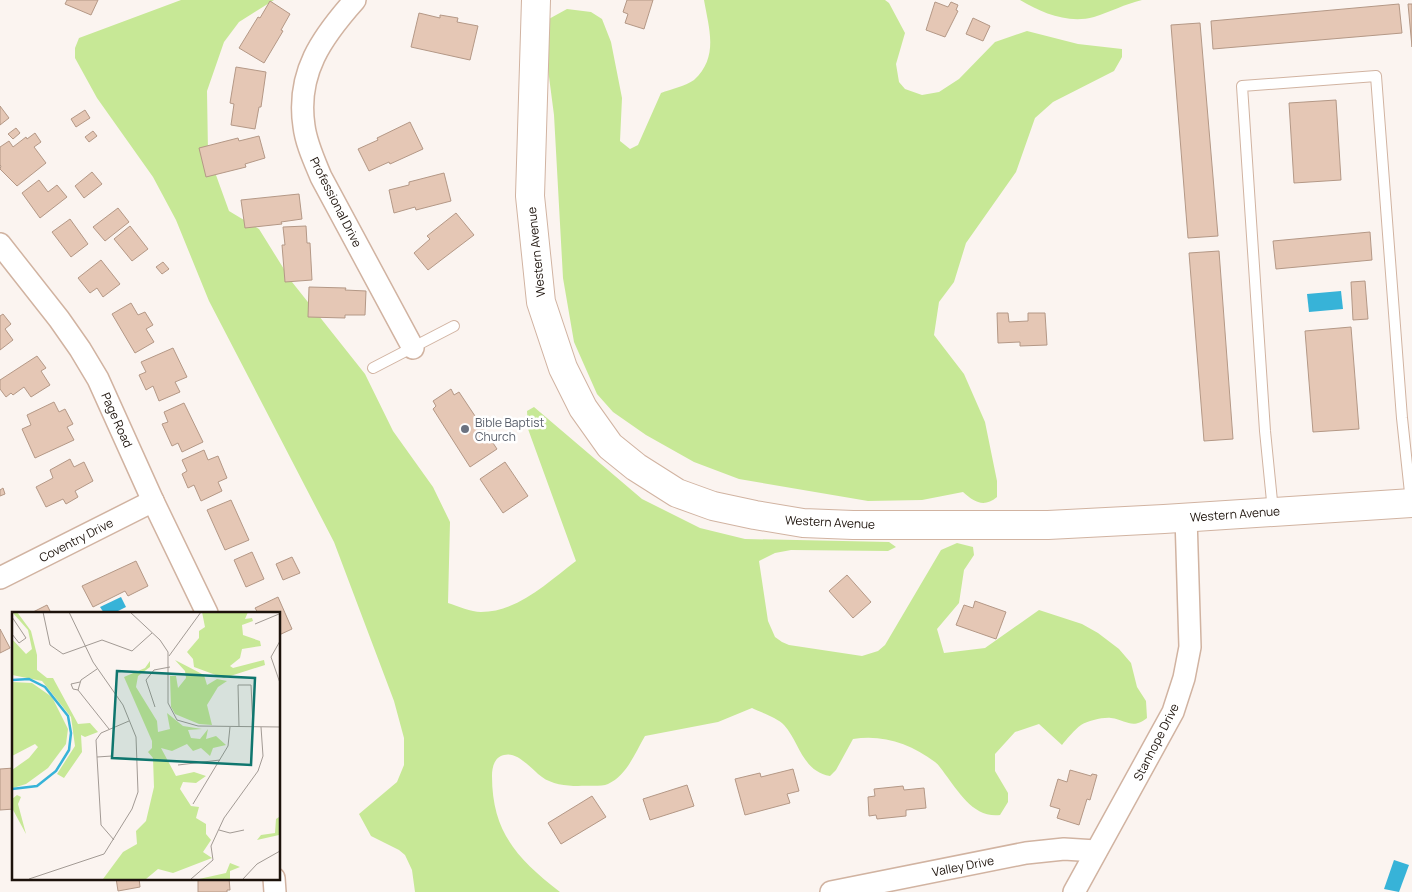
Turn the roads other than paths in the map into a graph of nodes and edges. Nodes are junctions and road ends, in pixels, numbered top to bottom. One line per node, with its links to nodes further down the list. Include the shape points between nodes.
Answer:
1 (355, 0): 5 (street, Professional Drive, via 322,41 310,64 304,83 304,127 321,176)
2 (536, 0): 10 (main road, Western Avenue, via 530,196 542,302 563,368 583,408 610,446 636,467 677,493 714,506 803,523 1048,525)
3 (0, 244): 7 (street, Page Road, via 80,348 98,379)
4 (454, 326): 5 (lane)
5 (413, 348): 6 (lane)
6 (373, 368)
7 (153, 501): 11 (street, Coventry Drive); 12 (street, Page Road)
8 (1411, 503): 9 (main road, Western Avenue); 9 (lane, via 1376,76 1242,86)
9 (1273, 512): 10 (main road, Western Avenue)
10 (1186, 517): 13 (street, Stanhope Drive, via 1190,648 1184,678 1173,712)
11 (0, 578)
12 (207, 612)
13 (1096, 851): 14 (street, Valley Drive, via 1064,849 1026,853); 15 (street, Stanhope Drive)
14 (831, 892)
15 (1074, 892)

